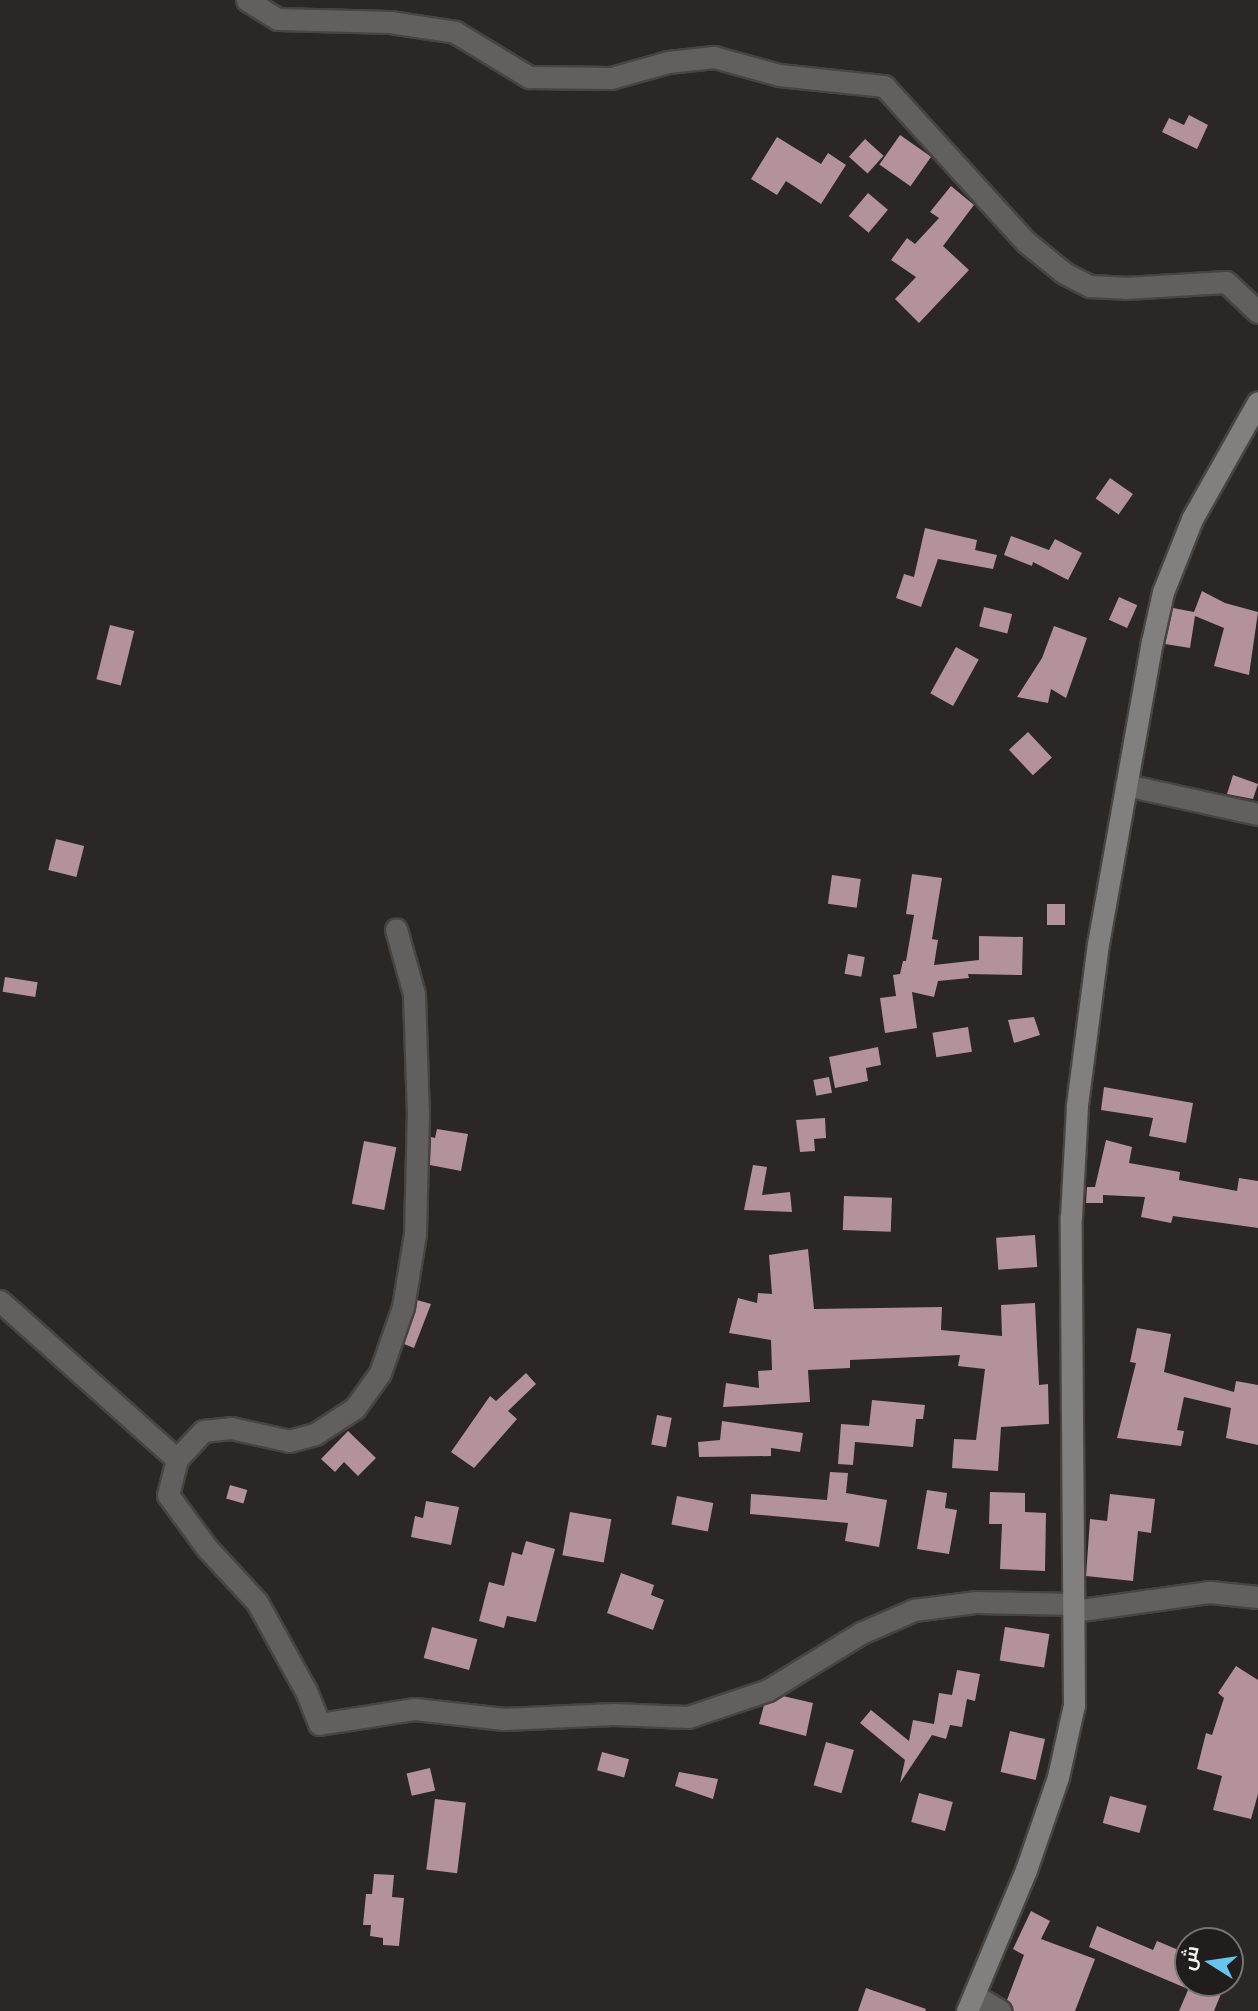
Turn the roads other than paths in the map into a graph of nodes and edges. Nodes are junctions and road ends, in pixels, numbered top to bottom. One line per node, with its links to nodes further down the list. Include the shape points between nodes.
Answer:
1 (247, 0): 2 (street, via 278,19 390,23 455,32 529,77 611,78 668,62 714,57 779,75 884,86 1026,242 1064,274 1090,286 1125,288 1226,282)
2 (1258, 312)
3 (1258, 402): 4 (main road, via 1192,519 1163,592)
4 (1126, 785): 5 (street); 10 (main road, via 1098,944 1077,1105 1071,1217)
5 (1258, 814)
6 (396, 929): 8 (street, via 414,993 415,1234 403,1307 380,1373 355,1408 314,1434 289,1441 231,1427 203,1431)
7 (0, 1301): 8 (street)
8 (177, 1460): 10 (street, via 169,1495 207,1548 257,1602 319,1724 415,1709 504,1719 613,1714 688,1717 768,1690 862,1633 914,1610 976,1602)
9 (1256, 1594): 10 (street, via 1210,1592)
10 (1074, 1608): 11 (main road, via 1074,1705 1058,1777 1026,1870)
11 (971, 2003): 12 (street)
12 (1001, 2011)

